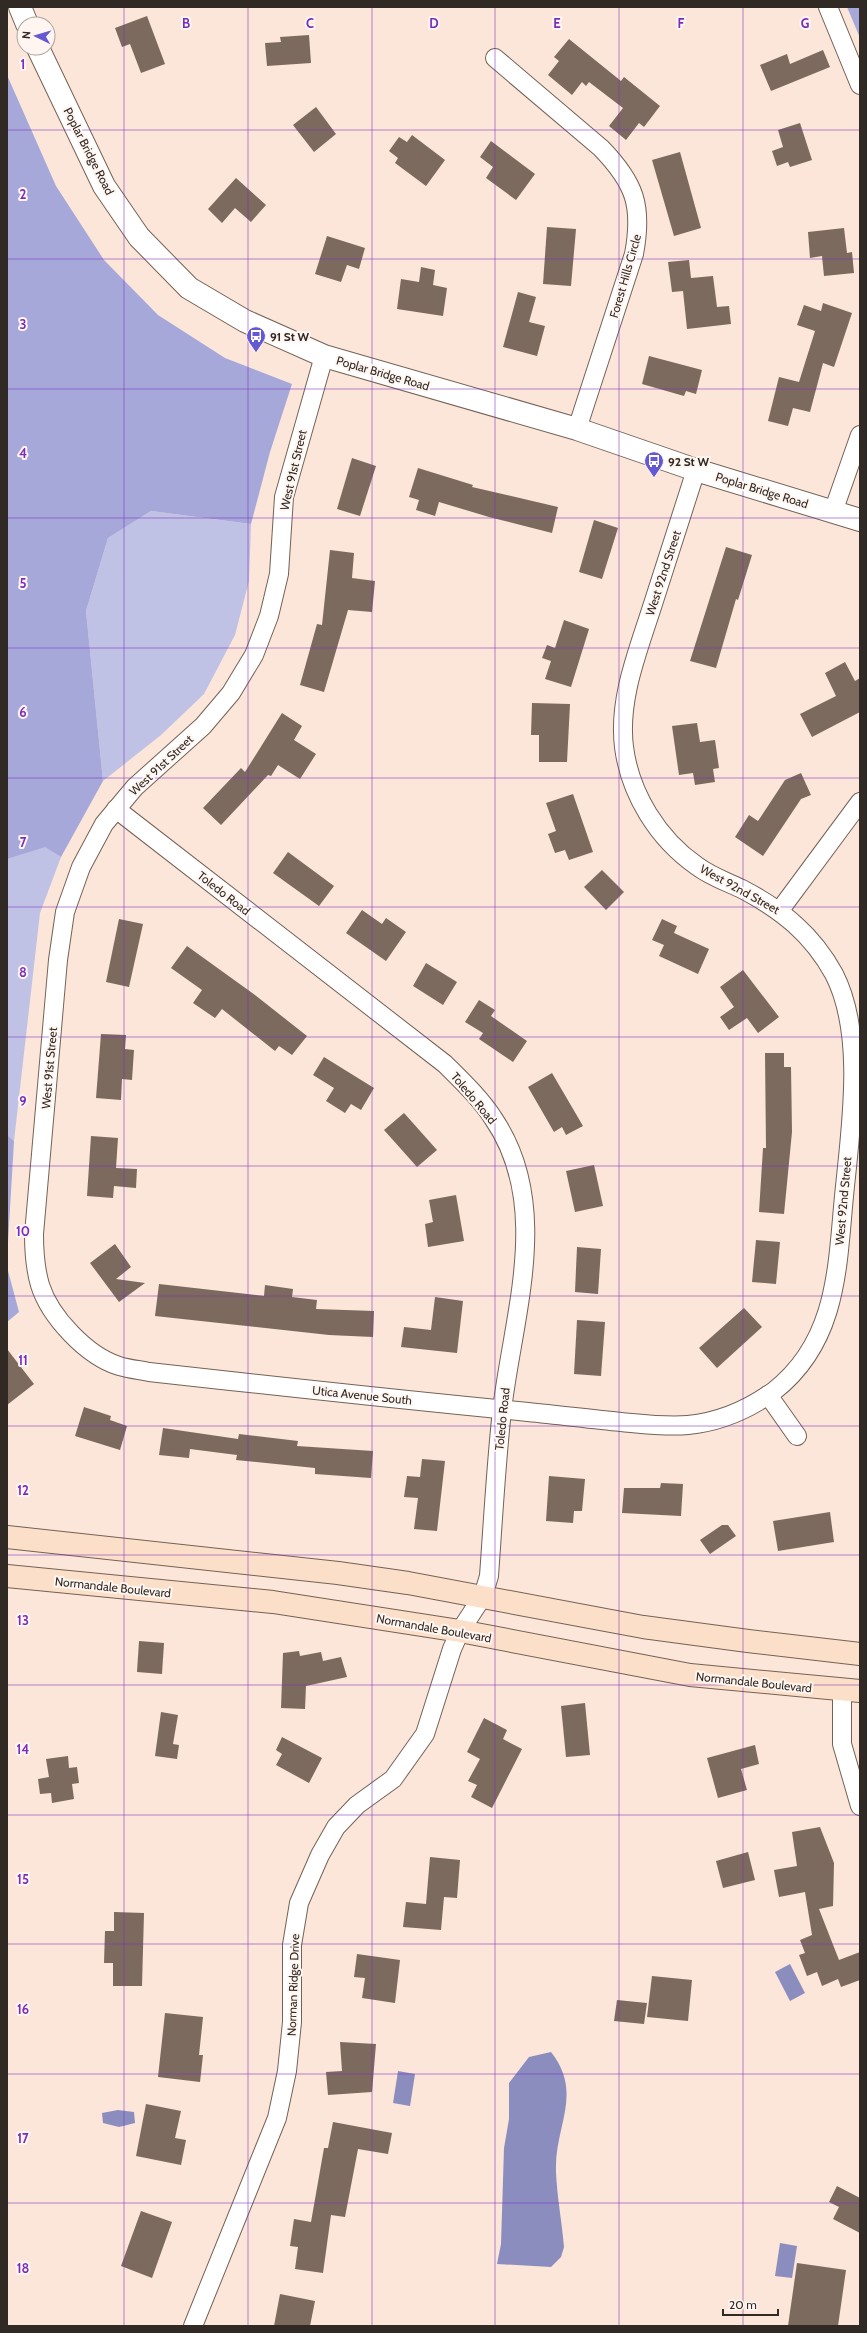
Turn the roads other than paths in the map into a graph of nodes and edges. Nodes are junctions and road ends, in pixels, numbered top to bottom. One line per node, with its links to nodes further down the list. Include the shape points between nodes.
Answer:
1 (828, 7): 4 (street)
2 (42, 56): 5 (street, Poplar Bridge Road, via 104,186 139,237 189,288 245,321)
3 (495, 58): 6 (street, Forest Hills Circle, via 617,164 630,184 637,206 639,230 634,254)
4 (860, 85)
5 (324, 356): 6 (street, Poplar Bridge Road); 12 (street, West 91st Street, via 284,497 279,574 269,616 254,655 231,693 203,726 135,786)
6 (576, 429): 8 (street, Poplar Bridge Road)
7 (860, 435): 9 (street)
8 (696, 470): 9 (street, Poplar Bridge Road); 13 (street, West 92nd Street, via 630,675 623,711 624,746 632,782 648,815 670,843 699,868)
9 (833, 512): 10 (street, Poplar Bridge Road)
10 (860, 520)
11 (860, 802): 13 (street)
12 (116, 809): 14 (street, West 91st Street, via 104,824 81,867 65,912 58,960); 16 (street, Toledo Road, via 445,1064 494,1119 510,1150 521,1186 526,1221 525,1258)
13 (780, 910): 15 (street, West 92nd Street, via 792,919 815,946 835,975 847,1008 854,1043 854,1078 837,1272 831,1305 818,1337 800,1364)
14 (34, 1234): 16 (street, Utica Avenue South, via 34,1260 40,1286 52,1309 67,1330 90,1350 118,1366 149,1372)
15 (768, 1395): 16 (street, Utica Avenue South, via 717,1420 684,1426); 17 (street)
16 (502, 1410): 20 (street, Toledo Road, via 489,1576)
17 (797, 1436)
18 (7, 1537): 20 (main road, via 338,1573)
19 (7, 1576): 21 (main road, Normandale Boulevard, via 273,1602)
20 (483, 1596): 21 (street, Toledo Road); 22 (main road, via 643,1627)
21 (460, 1631): 23 (main road, Normandale Boulevard, via 690,1675); 25 (street, Norman Ridge Drive, via 427,1728 416,1749 393,1779 358,1805 336,1827 320,1855 299,1903 292,1945 292,2022 287,2071 277,2118)
22 (860, 1654)
23 (851, 1691): 24 (street, via 840,1710 842,1744)
24 (860, 1806)
25 (193, 2326)

